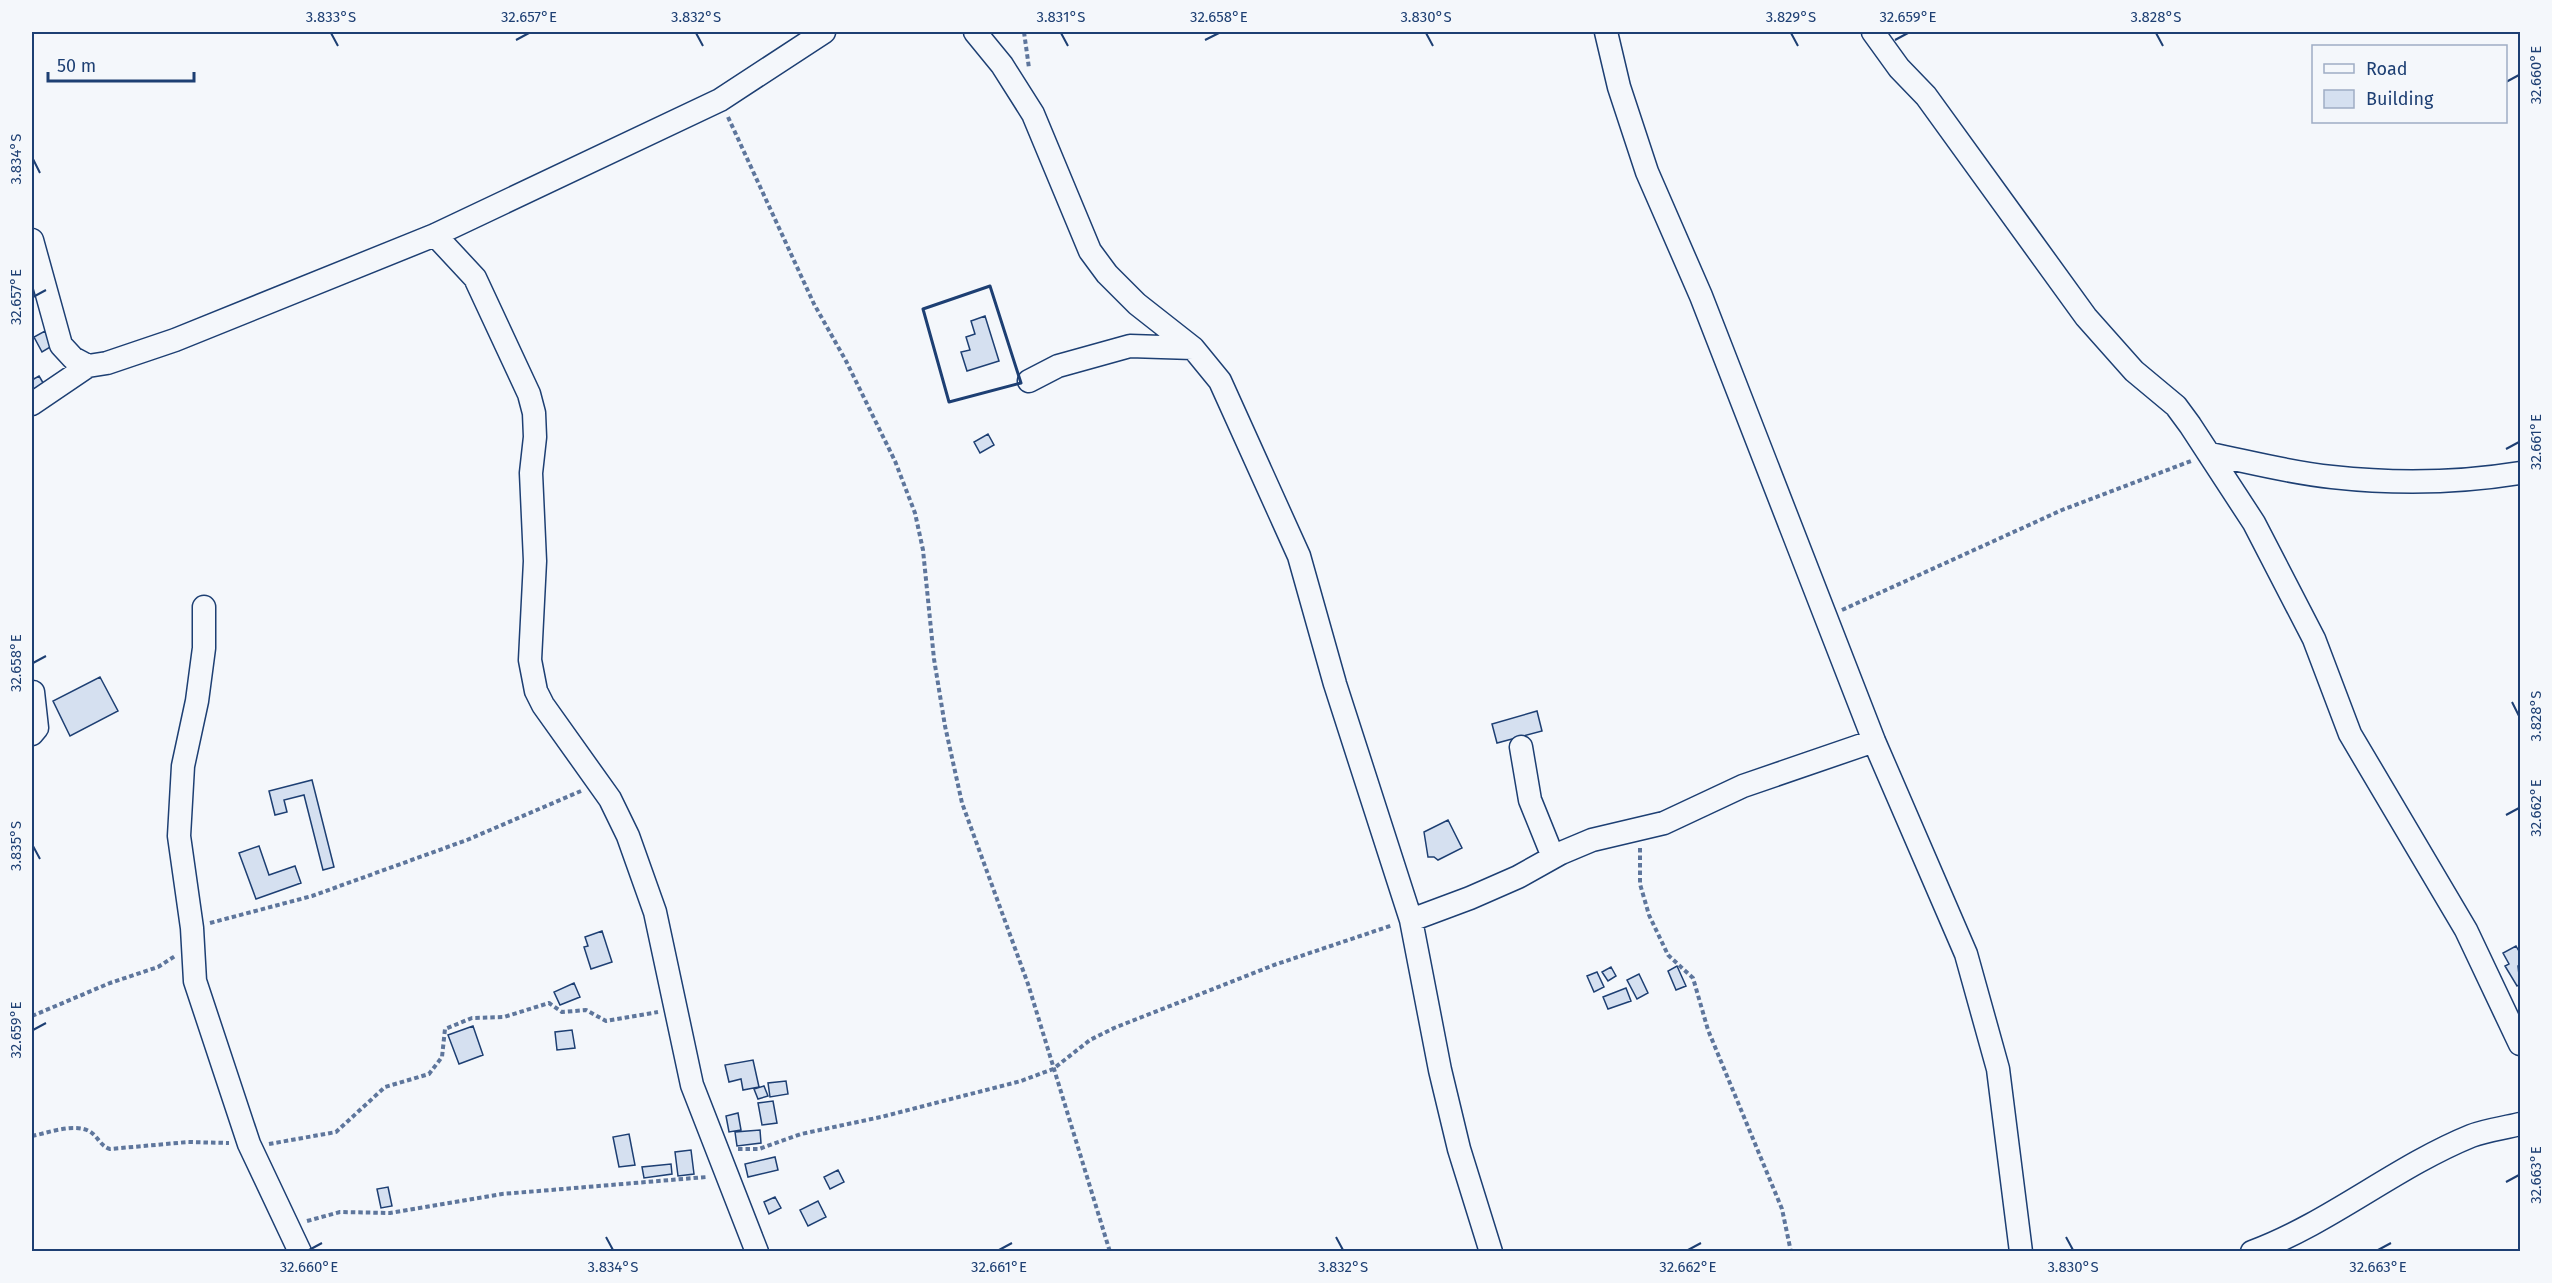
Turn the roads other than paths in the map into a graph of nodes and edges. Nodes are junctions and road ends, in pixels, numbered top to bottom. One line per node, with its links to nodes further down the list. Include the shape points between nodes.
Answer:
1 (824, 32): 5 (street, via 720,100)
2 (975, 32): 7 (street, via 1002,64 1033,114 1090,251 1137,304)
3 (1606, 32): 16 (street, via 1647,172 1701,296)
4 (1873, 32): 11 (street, via 1926,96 2086,317 2134,371 2175,406)
5 (435, 235): 8 (street, via 174,340); 23 (street, via 475,278 529,394 535,436 531,472 536,561 532,676 543,705 610,800 628,836 655,912 692,1086)
6 (32, 240): 8 (street, via 61,345)
7 (1193, 348): 9 (street, via 1130,346 1058,366); 19 (street, via 1220,381 1299,556 1348,727)
8 (88, 366): 10 (street)
9 (1029, 381)
10 (32, 404)
11 (2210, 454): 12 (street, via 2351,478 2425,482); 20 (street, via 2254,523 2314,639 2350,734 2466,930)
12 (2520, 473)
13 (204, 607): 22 (street, via 204,648 183,766 180,809 182,867 197,988 249,1144)
14 (33, 692): 15 (street, via 37,728)
15 (32, 734)
16 (1874, 741): 18 (street, via 1751,783 1664,822 1592,840); 25 (street, via 1965,954 1986,1020 1999,1079)
17 (1521, 747): 18 (street, via 1530,800)
18 (1554, 857): 19 (street, via 1509,881)
19 (1411, 920): 24 (street, via 1442,1081 1467,1181)
20 (2520, 1044)
21 (2520, 1124): 26 (street, via 2474,1135 2436,1152 2298,1230)
22 (300, 1251)
23 (757, 1251)
24 (1491, 1251)
25 (2021, 1251)
26 (2252, 1251)

